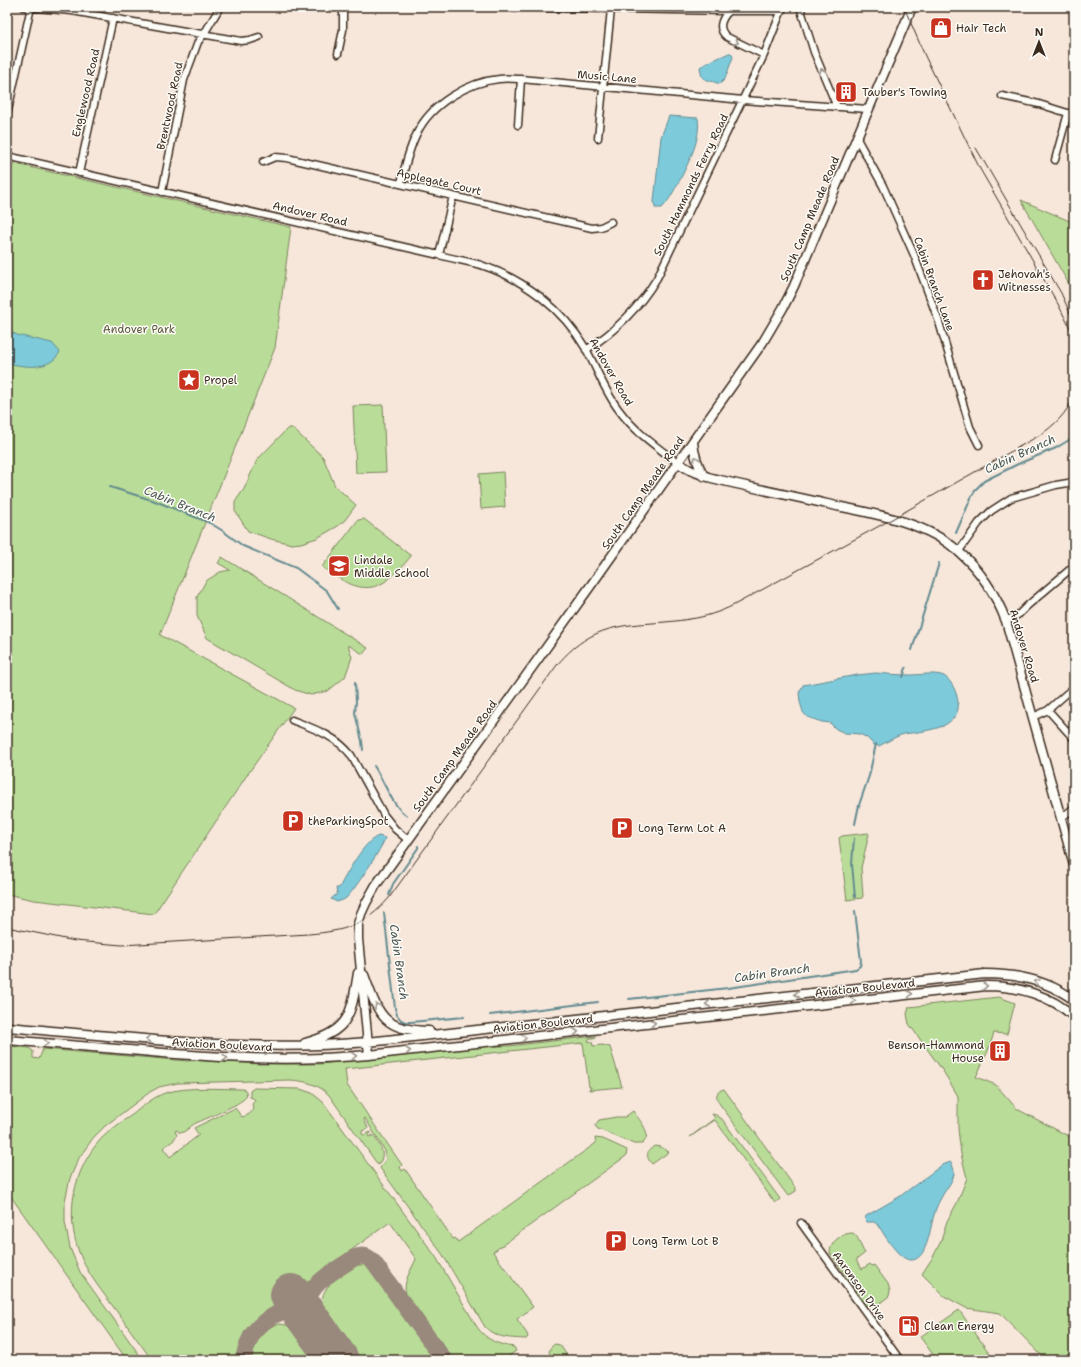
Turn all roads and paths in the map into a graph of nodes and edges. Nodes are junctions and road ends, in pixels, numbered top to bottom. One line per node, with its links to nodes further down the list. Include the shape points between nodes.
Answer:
1 (24, 7): 2 (street)
2 (31, 7): 12 (street); 24 (street)
3 (220, 7): 13 (street, Brentwood Road)
4 (343, 7): 15 (street, via 343,30)
5 (499, 7): 8 (street)
6 (800, 7): 21 (street, one-way to 6, via 814,52)
7 (912, 7): 22 (main road, South Camp Meade Road)
8 (573, 8): 9 (street)
9 (611, 9): 11 (street); 18 (street)
10 (782, 9): 11 (street); 16 (street, South Hammonds Ferry Road)
11 (729, 11): 16 (street, one-way to 16, via 723,17 723,34)
12 (113, 18): 13 (street); 31 (street, Englewood Road)
13 (204, 34): 14 (street, via 241,41); 33 (street, Brentwood Road, via 198,42 184,80)
14 (259, 37)
15 (338, 54)
16 (764, 55): 20 (street, South Hammonds Ferry Road)
17 (521, 79): 18 (street, Music Lane); 25 (street); 32 (street, Music Lane, via 500,78 484,81 458,92 440,105 418,132 409,151)
18 (603, 86): 20 (street, Music Lane); 27 (street)
19 (1002, 96): 23 (street)
20 (743, 100): 21 (street, Music Lane); 37 (street, South Hammonds Ferry Road, via 649,292 623,322)
21 (837, 107): 22 (street, Music Lane)
22 (868, 109): 26 (main road, South Camp Meade Road)
23 (1071, 114): 29 (street)
24 (7, 115)
25 (518, 125)
26 (856, 137): 38 (main road, South Camp Meade Road, via 783,308 763,342); 39 (street, Cabin Branch Lane, via 883,186 914,255 939,322 970,427)
27 (598, 138)
28 (7, 156): 31 (street, Andover Road)
29 (1055, 160)
30 (262, 162): 32 (street, Applegate Court, via 275,157 287,158)
31 (78, 173): 33 (street, Andover Road)
32 (401, 183): 34 (street, Applegate Court)
33 (162, 192): 36 (street, Andover Road)
34 (453, 196): 35 (street, Applegate Court, via 592,228); 36 (street)
35 (611, 222)
36 (439, 255): 37 (street, Andover Road, via 485,267 529,288 563,318)
37 (586, 350): 40 (street, Andover Road, via 618,410 646,439)
38 (693, 442): 40 (main road, South Camp Meade Road); 41 (main road, one-way to 38, via 697,464)
39 (979, 445)
40 (678, 463): 41 (main road, Andover Road); 53 (main road, South Camp Meade Road)
41 (704, 476): 43 (main road, Andover Road, via 897,520 932,534)
42 (1074, 482): 43 (street, via 1011,498 991,511 979,523)
43 (959, 551): 45 (main road, Andover Road, via 986,581)
44 (1074, 566): 45 (street, via 1019,614)
45 (1006, 621): 48 (main road, Andover Road)
46 (1074, 687): 47 (street)
47 (1048, 710): 48 (street); 50 (street)
48 (1033, 717): 52 (main road, Andover Road)
49 (292, 720): 53 (street, via 328,735 352,755 384,815)
50 (1074, 739)
51 (1074, 808): 52 (street)
52 (1061, 818): 54 (main road, Andover Road)
53 (408, 840): 55 (main road, South Camp Meade Road, via 376,885 361,914 358,928)
54 (1074, 866)
55 (360, 965): 62 (main road, one-way to 55, via 407,1030 390,1022 377,1008); 64 (main road); 65 (main road, via 352,1008 344,1022 326,1036)
56 (884, 984): 57 (main road); 58 (main road, Aviation Boulevard, one-way to 56, via 1042,983 1004,974 975,974); 62 (main road, Aviation Boulevard, one-way to 62)
57 (874, 998): 59 (main road, Aviation Boulevard, one-way to 59, via 993,986 1032,993); 66 (main road, Aviation Boulevard, one-way to 57)
58 (1074, 998): 59 (main road)
59 (1065, 1009): 60 (main road, Aviation Boulevard)
60 (1074, 1017)
61 (7, 1027): 65 (main road, Aviation Boulevard, one-way to 61, via 172,1041)
62 (462, 1032): 64 (main road, Aviation Boulevard)
63 (7, 1040): 66 (main road, Aviation Boulevard, one-way to 66, via 245,1059 315,1059)
64 (368, 1042): 65 (main road, Aviation Boulevard); 66 (main road)
65 (291, 1046)
66 (369, 1055)
67 (802, 1223): 68 (street, Aaronson Drive)
68 (900, 1360)

